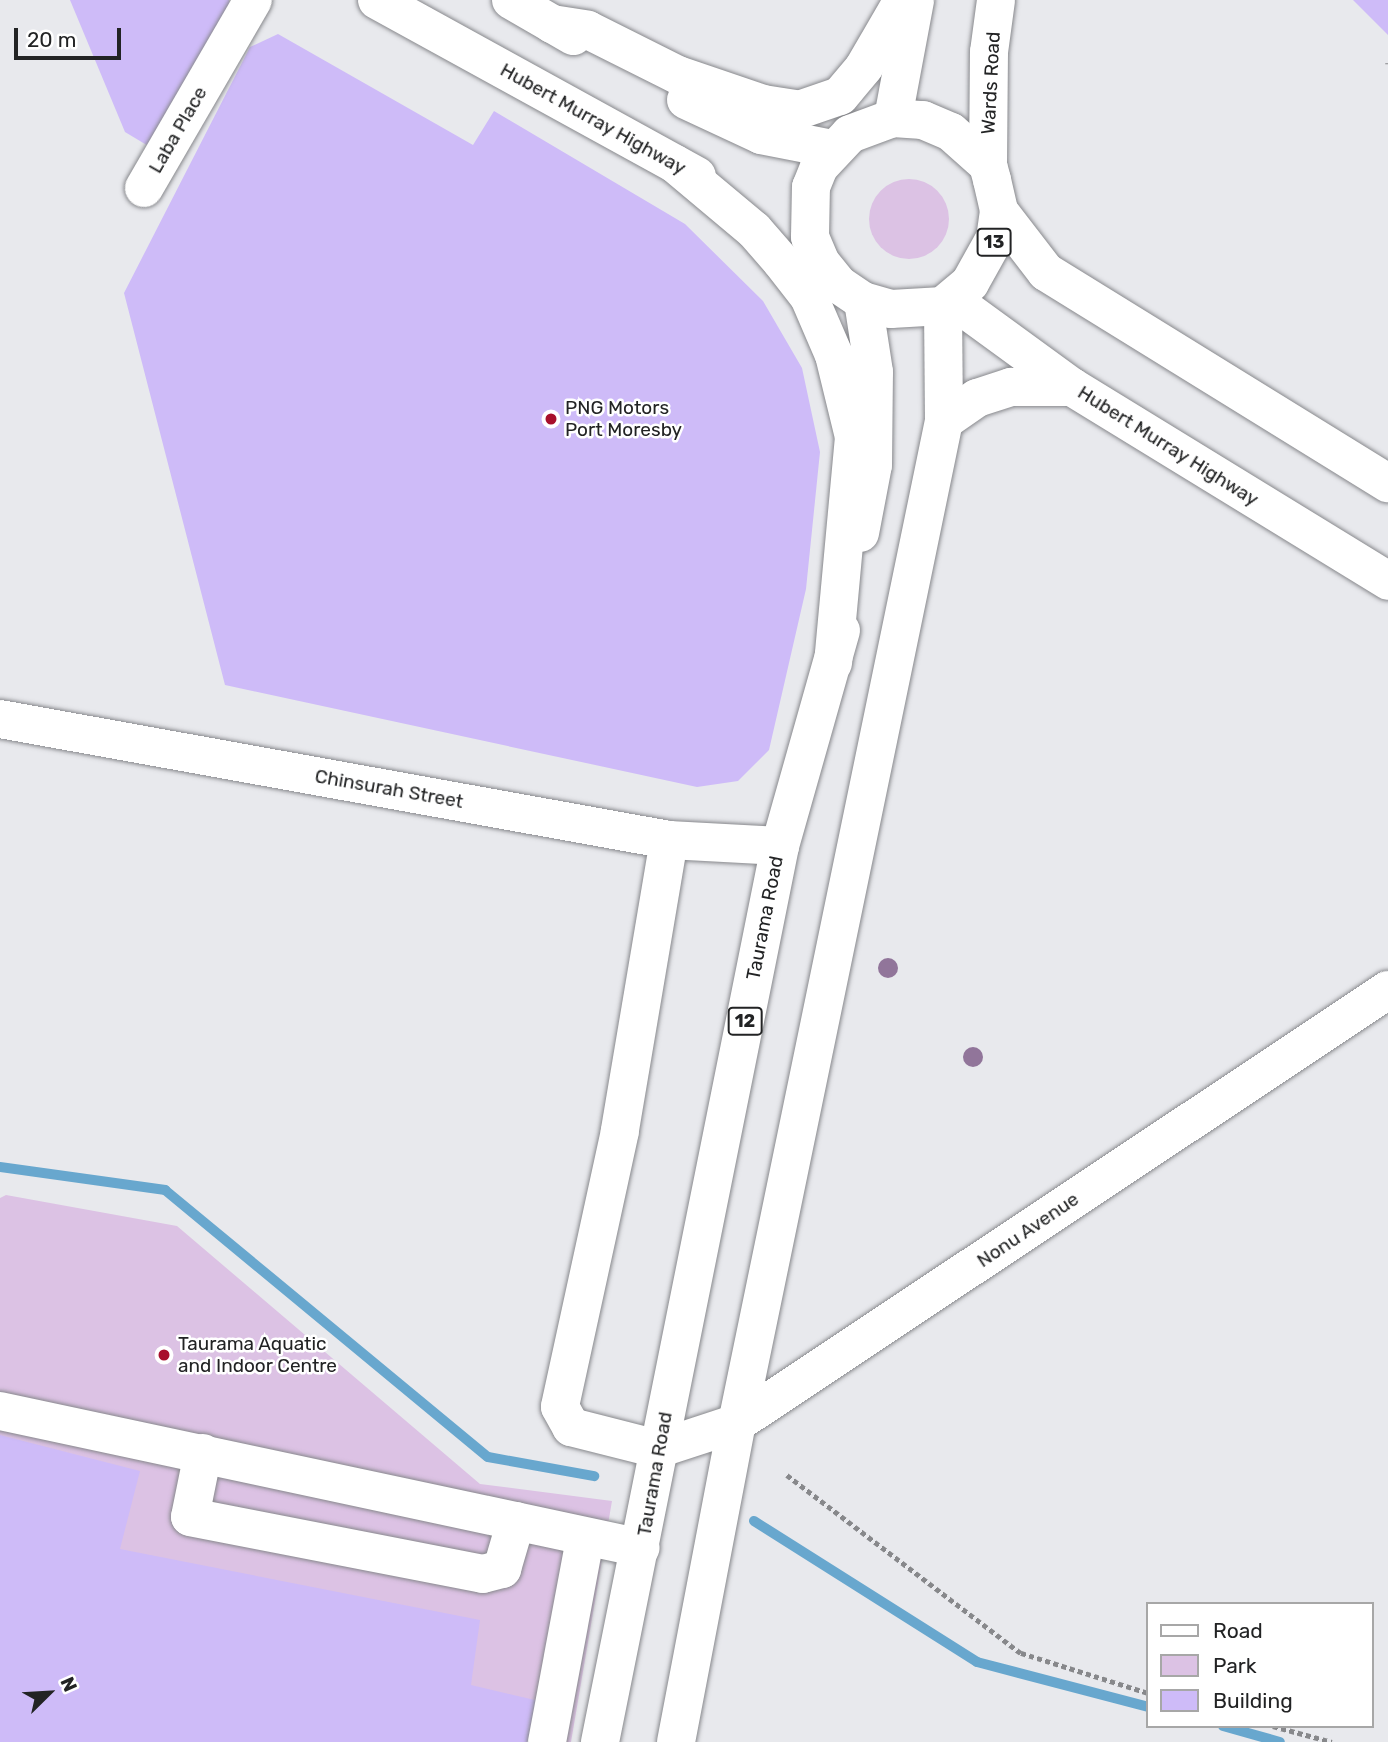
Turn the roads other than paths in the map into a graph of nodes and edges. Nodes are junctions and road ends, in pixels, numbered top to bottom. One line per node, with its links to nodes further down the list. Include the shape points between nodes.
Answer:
1 (253, 0): 12 (main road, Laba Place)
2 (377, 0): 10 (main road, Hubert Murray Highway)
3 (512, 0): 7 (main road)
4 (903, 0): 7 (main road, via 864,67 841,96 799,110 763,104 678,75 588,30)
5 (915, 0): 8 (main road)
6 (996, 0): 11 (main road, Wards Road, via 989,52)
7 (552, 24): 9 (main road, via 681,97 761,135)
8 (893, 118): 9 (main road, via 849,134); 11 (main road, via 923,120 951,132)
9 (832, 149): 14 (main road, via 811,187)
10 (675, 164): 14 (main road, Hubert Murray Highway); 21 (main road, via 754,230 781,261 809,297 834,355 854,437)
11 (988, 165): 13 (main road, 13)
12 (144, 188)
13 (999, 211): 16 (main road, 13, via 986,262); 19 (main road, 13, via 1046,272)
14 (810, 237): 15 (main road, via 821,263 839,285)
15 (863, 301): 16 (main road, via 891,309); 21 (main road, Taurama Road / 12, via 874,372 873,465)
16 (948, 304): 17 (main road, Hubert Murray Highway); 18 (main road)
17 (1072, 387): 18 (main road, via 1011,387 977,398); 20 (main road, Hubert Murray Highway)
18 (944, 421): 27 (main road)
19 (1388, 483)
20 (1388, 581)
21 (833, 663): 24 (main road, Taurama Road / 12)
22 (0, 719): 23 (main road, Chinsurah Street)
23 (669, 840): 24 (main road, Chinsurah Street); 28 (main road, via 620,1132 560,1407 572,1427)
24 (780, 846): 28 (main road, Taurama Road / 12)
25 (1388, 990): 27 (main road, Nonu Avenue)
26 (0, 1411): 29 (main road)
27 (737, 1423): 28 (main road, Nonu Avenue); 35 (main road)
28 (658, 1450): 32 (main road, Taurama Road / 12)
29 (202, 1453): 30 (main road); 30 (main road, via 190,1517 483,1574 502,1569)
30 (516, 1521): 31 (main road)
31 (585, 1538): 32 (main road); 33 (main road)
32 (641, 1548): 34 (main road, Taurama Road / 12)
33 (547, 1742)
34 (600, 1742)
35 (677, 1742)

